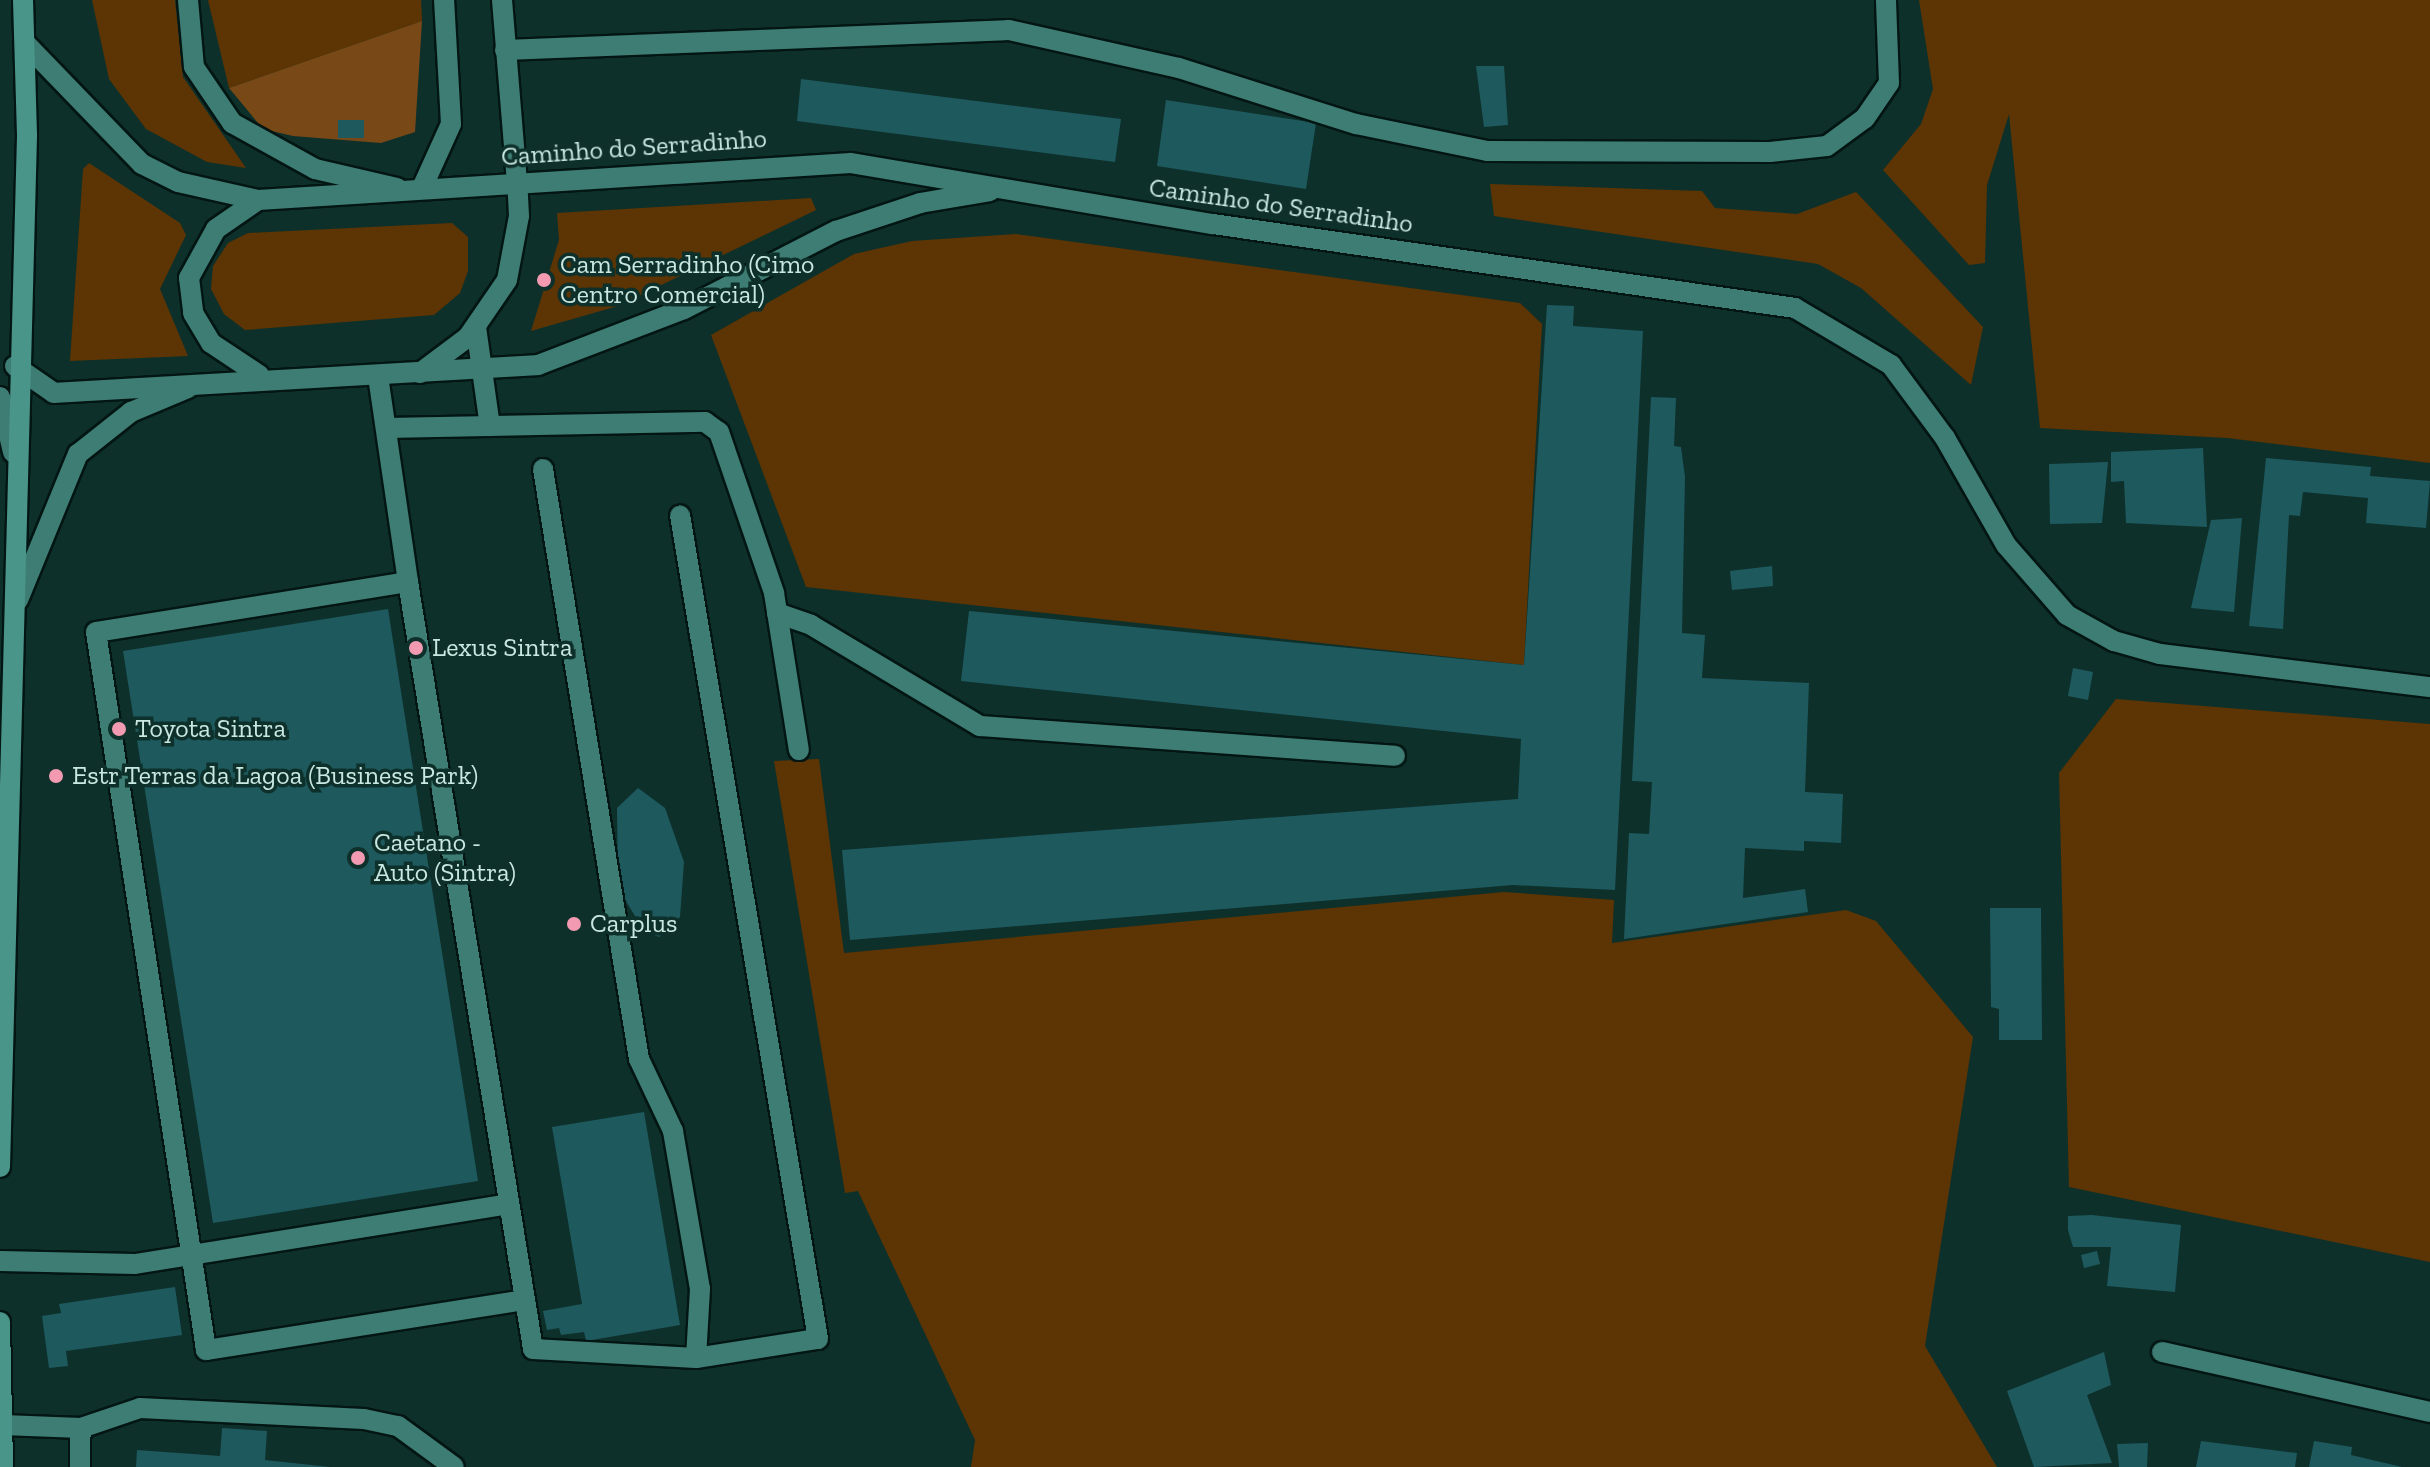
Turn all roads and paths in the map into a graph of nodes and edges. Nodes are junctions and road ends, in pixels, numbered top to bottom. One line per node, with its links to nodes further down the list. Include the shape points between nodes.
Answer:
1 (23, 0): 6 (street)
2 (188, 0): 9 (street, via 194,67 232,123 315,169)
3 (444, 0): 9 (street, via 451,124)
4 (502, 0): 7 (street)
5 (1886, 0): 7 (street, via 1889,83 1865,118 1827,146 1770,152 1487,151 1356,124 1179,68 1009,30)
6 (26, 44): 11 (street, Caminho do Serradinho, via 142,164 178,182); 13 (street)
7 (505, 50): 8 (street)
8 (517, 182): 9 (street, Caminho do Serradinho); 10 (street, Caminho do Serradinho, via 814,163); 12 (street, via 519,216 507,280)
9 (413, 189): 11 (street, Caminho do Serradinho)
10 (1006, 189): 14 (street, via 920,203 836,231 608,343 538,365); 28 (street, Caminho do Serradinho, via 1795,308 1900,375 2006,545 2067,615 2114,641 2160,654)
11 (258, 200): 16 (street, via 216,229 189,278 193,313 211,343)
12 (476, 327): 14 (street); 15 (street)
13 (15, 366): 18 (street, via 54,393); 22 (street)
14 (483, 369): 15 (street); 20 (street)
15 (420, 373): 17 (street)
16 (261, 376): 17 (street); 18 (street)
17 (378, 376): 21 (street)
18 (214, 379): 27 (street, via 131,412 78,454 22,586)
19 (0, 397): 22 (street)
20 (490, 426): 21 (street); 26 (street, via 705,422 719,432)
21 (386, 428): 25 (street)
22 (13, 452): 27 (street)
23 (543, 469): 39 (street, via 639,1059 673,1131 700,1289)
24 (680, 515): 39 (street, via 818,1339)
25 (408, 582): 33 (street); 34 (street, via 96,632)
26 (777, 613): 29 (street); 30 (street, via 811,625 980,726)
27 (10, 668): 31 (street)
28 (2430, 687)
29 (799, 750)
30 (1395, 756)
31 (4, 760): 32 (street)
32 (0, 1167)
33 (508, 1204): 34 (street); 36 (street)
34 (191, 1255): 35 (street, via 135,1264); 36 (street, via 206,1350)
35 (0, 1261)
36 (525, 1300): 39 (street, via 533,1349)
37 (0, 1322): 41 (street)
38 (2162, 1352): 40 (street)
39 (696, 1358)
40 (2430, 1412)
41 (3, 1425): 42 (street); 43 (street)
42 (81, 1428): 44 (street); 45 (street, via 140,1408 364,1419 398,1426)
43 (3, 1467)
44 (80, 1467)
45 (454, 1467)

